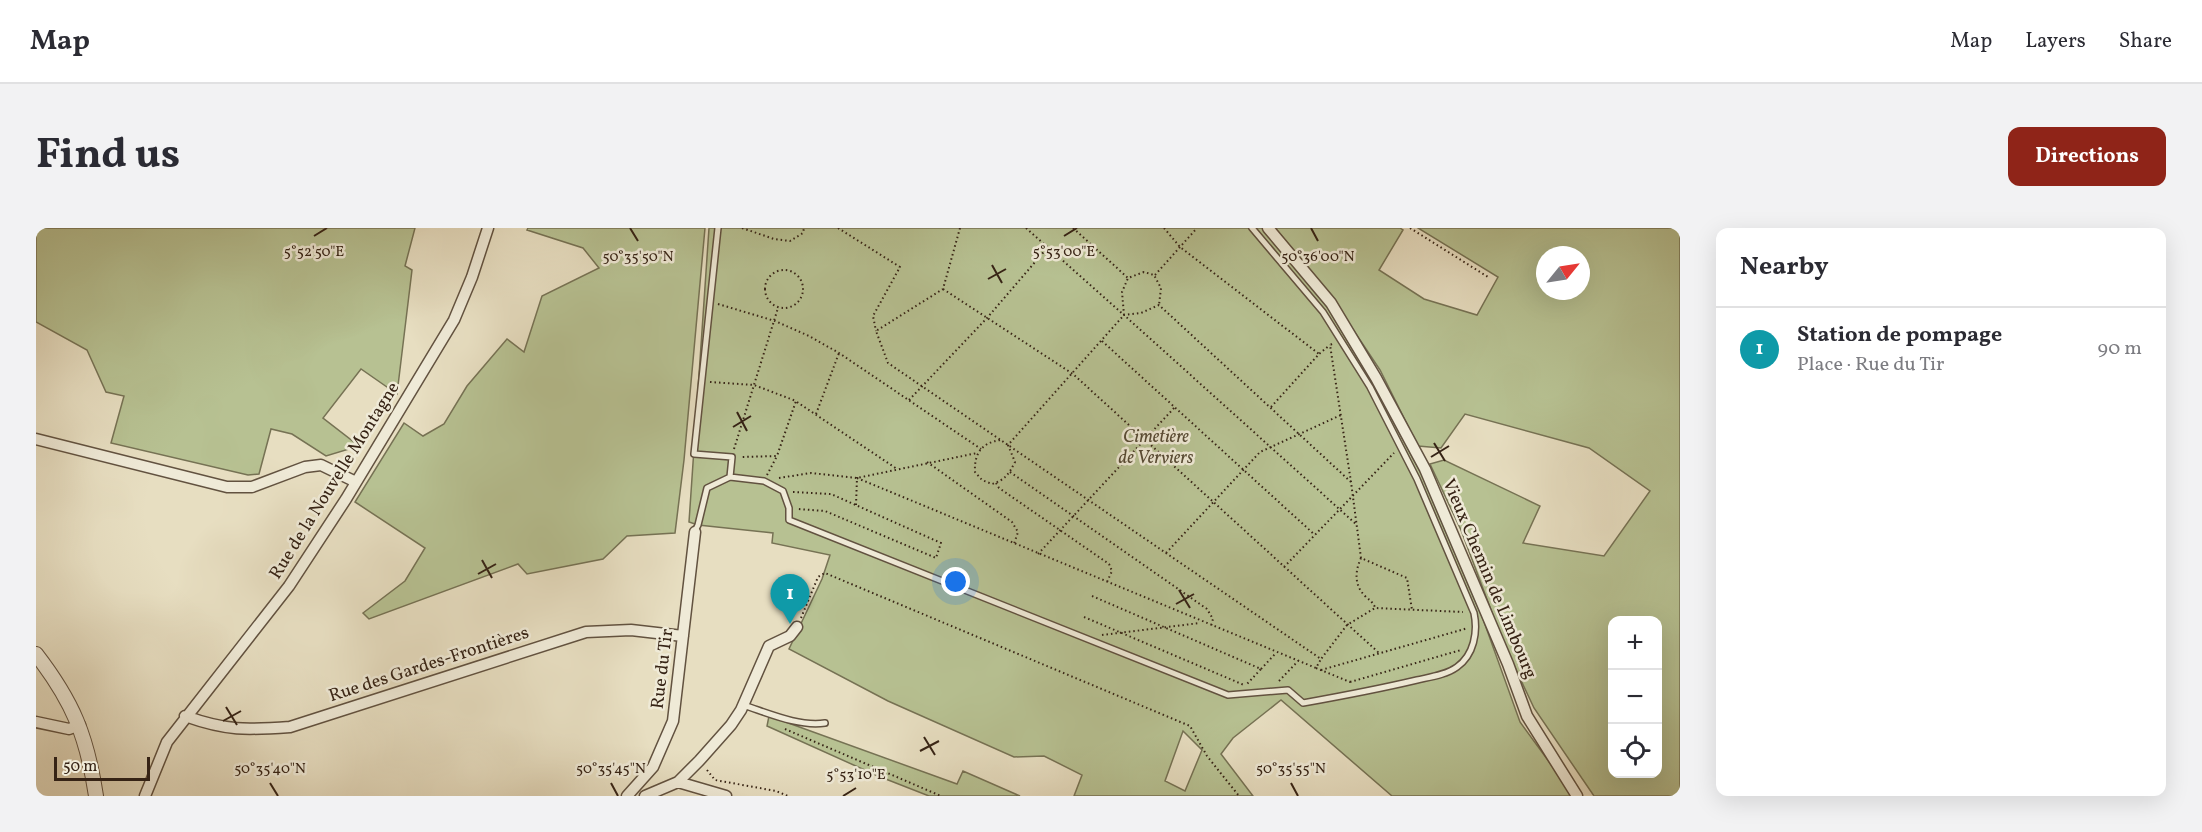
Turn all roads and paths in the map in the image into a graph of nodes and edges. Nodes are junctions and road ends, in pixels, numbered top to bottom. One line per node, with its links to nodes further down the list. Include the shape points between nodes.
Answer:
1 (488, 228): 60 (street, Rue de la Nouvelle Montagne, via 454,320)
2 (718, 228): 20 (lane)
3 (742, 228): 4 (path, via 790,241)
4 (804, 228)
5 (838, 228): 26 (path, via 900,267 873,316)
6 (960, 228): 19 (path)
7 (1026, 228): 15 (path)
8 (1073, 228): 18 (path)
9 (1164, 228): 14 (path)
10 (1197, 228): 14 (path)
11 (1252, 228): 27 (lane, via 1323,312)
12 (1268, 228): 123 (street, Vieux Chemin de Limbourg, via 1331,303 1376,378 1425,469 1527,716)
13 (1410, 228): 17 (path)
14 (1180, 247): 16 (path); 31 (path)
15 (1048, 248): 23 (path); 24 (path)
16 (1154, 275): 18 (path, via 1144,272); 21 (path, via 1161,288)
17 (1488, 277)
18 (1128, 278): 23 (path, via 1122,292)
19 (943, 289): 24 (path); 26 (path)
20 (710, 301): 25 (path); 33 (lane)
21 (1159, 305): 23 (path); 39 (path)
22 (778, 308): 22 (path, via 766,293 766,282 775,272 791,271 798,276 803,294 792,306); 25 (path)
23 (1124, 315): 28 (path); 47 (path)
24 (987, 318): 32 (path); 35 (path)
25 (775, 321): 30 (path); 34 (path)
26 (876, 331): 35 (path, via 888,363)
27 (1340, 339): 29 (path); 48 (lane)
28 (1102, 341): 32 (path); 38 (path)
29 (1330, 345): 31 (path); 41 (path)
30 (840, 353): 36 (path); 40 (path)
31 (1319, 354): 39 (path)
32 (1073, 374): 45 (path); 46 (path)
33 (701, 382): 34 (path); 52 (lane, via 694,454)
34 (754, 385): 37 (path); 52 (path)
35 (922, 386): 36 (path); 44 (path)
36 (909, 400): 49 (path)
37 (796, 401): 40 (path); 51 (path)
38 (1175, 407): 45 (path); 55 (path)
39 (1271, 407): 42 (path)
40 (816, 414): 54 (path)
41 (1341, 415): 42 (path); 61 (path)
42 (1300, 434): 47 (path); 61 (path)
43 (36, 438): 60 (street, via 226,487 252,487 321,465)
44 (1000, 440): 46 (path); 49 (path, via 987,442)
45 (1144, 440): 65 (path); 66 (path)
46 (1008, 445): 56 (path, via 1015,462); 65 (path)
47 (1270, 447): 55 (path); 69 (path)
48 (1400, 447): 64 (path); 84 (lane)
49 (981, 449): 50 (path)
50 (978, 453): 53 (path); 62 (path, via 975,471 982,480)
51 (777, 456): 52 (path); 59 (path)
52 (732, 458): 57 (lane)
53 (927, 462): 54 (path); 75 (path, via 1012,522 1018,531)
54 (897, 469): 58 (path)
55 (1243, 469): 66 (path); 74 (path)
56 (1010, 472): 62 (path); 70 (path)
57 (730, 477): 59 (lane); 73 (lane, via 707,488)
58 (857, 478): 59 (path, via 811,473); 67 (path); 75 (path)
59 (764, 481): 63 (lane)
60 (356, 482): 108 (street, Rue de la Nouvelle Montagne, via 289,586)
61 (1352, 482): 64 (path)
62 (996, 483): 72 (path)
63 (783, 491): 67 (path, via 831,494); 68 (lane)
64 (1353, 496): 69 (path); 71 (path)
65 (1089, 501): 70 (path); 76 (path)
66 (1212, 502): 76 (path); 79 (path)
67 (856, 505): 68 (path, via 941,543 936,558 825,511)
68 (789, 508): 94 (lane, via 789,520)
69 (1340, 510): 71 (path); 74 (path)
70 (1074, 516): 72 (path); 88 (path, via 1207,609 1213,618)
71 (1357, 525): 78 (path)
72 (1061, 531): 77 (path); 80 (path, via 1109,564 1112,571)
73 (694, 532): 93 (street, Rue du Tir)
74 (1315, 535): 79 (path)
75 (1014, 544): 77 (path)
76 (1166, 553): 99 (path)
77 (1038, 554): 80 (path)
78 (1361, 558): 82 (path, via 1356,578 1360,590); 83 (path, via 1407,578)
79 (1284, 567): 87 (path)
80 (1107, 582): 86 (path)
81 (1092, 596): 91 (path)
82 (1375, 608): 83 (path); 87 (path)
83 (1412, 610): 84 (path)
84 (1474, 613): 89 (lane)
85 (1084, 617): 92 (path)
86 (1203, 622): 88 (path); 91 (path)
87 (1347, 625): 97 (path); 99 (path)
88 (1211, 626): 96 (path)
89 (1477, 626): 95 (lane); 97 (path)
90 (797, 627): 107 (street, via 790,636 769,646); 122 (path, via 818,577 825,573 1190,726 1207,756)
91 (1163, 627): 92 (path); 102 (path)
92 (1120, 633): 94 (path); 102 (path, via 1246,686)
93 (684, 636): 108 (street, Rue des Gardes-Frontières, via 631,630 586,632 290,727 239,730); 117 (street, Rue du Tir, via 674,721 653,767)
94 (1082, 637): 106 (lane, via 1228,695)
95 (1472, 647): 104 (path); 105 (lane, via 1456,668)
96 (1276, 653): 100 (path); 102 (path)
97 (1379, 653): 103 (path)
98 (36, 654): 111 (street)
99 (1321, 659): 101 (path)
100 (1298, 661): 101 (path); 106 (path)
101 (1316, 668): 103 (path)
102 (1261, 669)
103 (1321, 670): 104 (path)
104 (1350, 682): 105 (path)
105 (1372, 691): 106 (lane, via 1303,703 1288,690)
106 (1269, 692)
107 (743, 705): 110 (lane, via 815,724); 113 (street)
108 (185, 716): 116 (street, Rue de la Nouvelle Montagne, via 167,742)
109 (36, 722): 111 (street, via 69,729)
110 (825, 723)
111 (80, 725): 115 (street)
112 (783, 728): 121 (path)
113 (699, 761): 114 (street); 120 (path, via 715,780)
114 (678, 782): 118 (street); 119 (street)
115 (96, 796)
116 (145, 796)
117 (627, 796)
118 (645, 796)
119 (726, 796)
120 (788, 796)
121 (941, 796)
122 (1239, 796)
123 (1577, 796)

